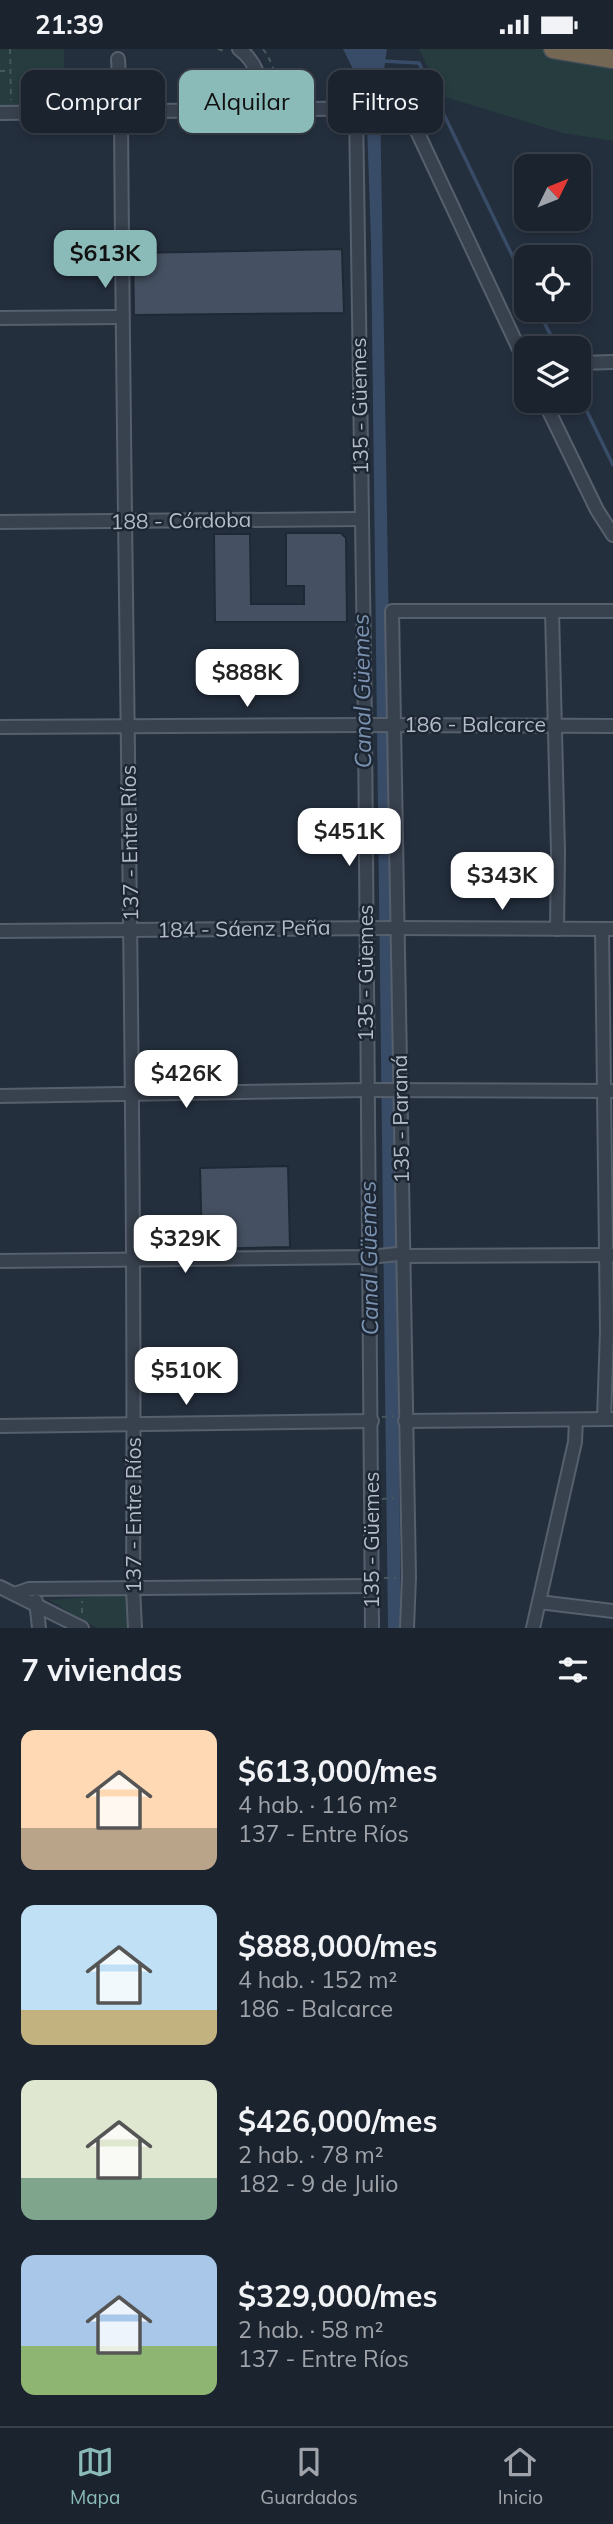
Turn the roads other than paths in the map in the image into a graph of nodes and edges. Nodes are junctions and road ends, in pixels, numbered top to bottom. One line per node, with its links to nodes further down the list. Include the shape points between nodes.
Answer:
1 (239, 49): 6 (street)
2 (553, 49): 4 (highway)
3 (118, 58): 5 (street, 137 - Entre Ríos)
4 (613, 59)
5 (119, 70)
6 (257, 70)
7 (121, 133): 10 (street, 137 - Entre Ríos)
8 (358, 133): 16 (street, 135 - Güemes)
9 (418, 133): 12 (street)
10 (122, 317): 11 (street); 18 (street, 137 - Entre Ríos)
11 (0, 319)
12 (514, 337)
13 (613, 362): 14 (street)
14 (591, 363)
15 (550, 413): 19 (street)
16 (361, 519): 18 (street, 188 - Córdoba); 22 (street, 135 - Güemes)
17 (0, 521): 18 (street, 188 - Córdoba)
18 (126, 521): 25 (street, 137 - Entre Ríos)
19 (613, 535)
20 (552, 611): 21 (street); 23 (street, 135 - Paraná, via 392,611); 24 (street)
21 (613, 611)
22 (367, 725): 23 (street, 186 - Balcarce); 25 (street, 186 - Balcarce); 28 (street, 135 - Güemes)
23 (391, 725): 24 (street, 186 - Balcarce); 29 (street, 135 - Paraná)
24 (556, 725): 26 (street, 186 - Balcarce); 30 (street)
25 (129, 726): 27 (street, 186 - Balcarce); 32 (street, 137 - Entre Ríos)
26 (613, 726)
27 (0, 727)
28 (371, 928): 29 (street, 184 - Sáenz Peña); 32 (street, 184 - Sáenz Peña); 34 (street, 135 - Güemes)
29 (394, 928): 30 (street, 184 - Sáenz Peña); 35 (street, 135 - Paraná)
30 (557, 929): 31 (street, 184 - Sáenz Peña)
31 (607, 929): 36 (street)
32 (131, 930): 33 (street, 184 - Sáenz Peña); 37 (street, 137 - Entre Ríos)
33 (0, 931)
34 (370, 1090): 35 (street); 37 (street); 41 (street, 135 - Güemes)
35 (399, 1091): 36 (street); 39 (street, 135 - Paraná)
36 (608, 1091): 40 (street)
37 (132, 1094): 38 (street); 42 (street, 137 - Entre Ríos)
38 (0, 1095)
39 (401, 1255): 40 (street); 41 (street); 44 (street, 135 - Paraná)
40 (609, 1255): 46 (street)
41 (373, 1257): 42 (street); 45 (street, 135 - Güemes)
42 (134, 1259): 43 (street); 48 (street, 137 - Entre Ríos)
43 (0, 1261)
44 (402, 1418): 47 (street); 62 (street, 135 - Paraná)
45 (377, 1419): 48 (street); 50 (street, 135 - Güemes)
46 (608, 1419): 47 (street)
47 (576, 1420): 55 (street)
48 (134, 1425): 49 (street); 53 (street, 137 - Entre Ríos)
49 (0, 1426)
50 (371, 1585): 53 (street); 61 (street, 135 - Güemes)
51 (0, 1587): 54 (street)
52 (38, 1589): 53 (street); 54 (street); 56 (street)
53 (133, 1589): 60 (street, 137 - Entre Ríos)
54 (15, 1594): 56 (street)
55 (539, 1602): 57 (street); 63 (street)
56 (37, 1605): 58 (street); 59 (street)
57 (613, 1611)
58 (39, 1628)
59 (82, 1628)
60 (135, 1628)
61 (372, 1628)
62 (407, 1628)
63 (533, 1628)

